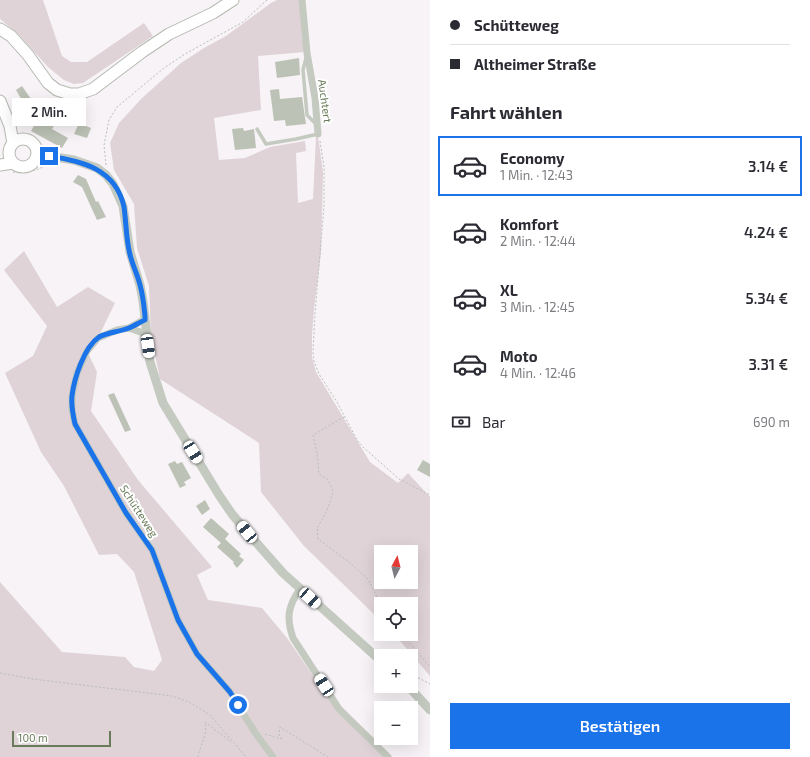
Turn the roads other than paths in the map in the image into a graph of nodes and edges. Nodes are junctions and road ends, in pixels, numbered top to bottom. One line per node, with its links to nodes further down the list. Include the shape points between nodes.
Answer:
1 (233, 0): 3 (main road, via 213,13 169,34 93,89 78,94 57,90 48,83 11,36)
2 (302, 0): 6 (street, Auchtert)
3 (1, 31)
4 (0, 101): 7 (main road)
5 (257, 129): 6 (lane, Auchtert, via 266,144 296,140)
6 (318, 130)
7 (18, 141): 8 (main road, via 31,142); 9 (main road, via 10,146)
8 (36, 154): 9 (main road, via 33,162 25,166); 10 (street, via 65,158 97,168 113,184 123,206)
9 (6, 162)
10 (145, 320): 11 (street, Schütteweg); 12 (street)
11 (129, 328): 12 (street); 17 (street, Schütteweg, via 98,338 87,351 77,373 72,396 75,424 126,513 152,550 178,620 197,654 230,692)
12 (146, 334): 13 (street, via 150,362 163,403 232,514)
13 (300, 589): 14 (street); 18 (street, via 293,599 289,613 293,638 339,709)
14 (374, 655)
15 (414, 693): 16 (street)
16 (430, 710)
17 (273, 757)
18 (388, 757)

